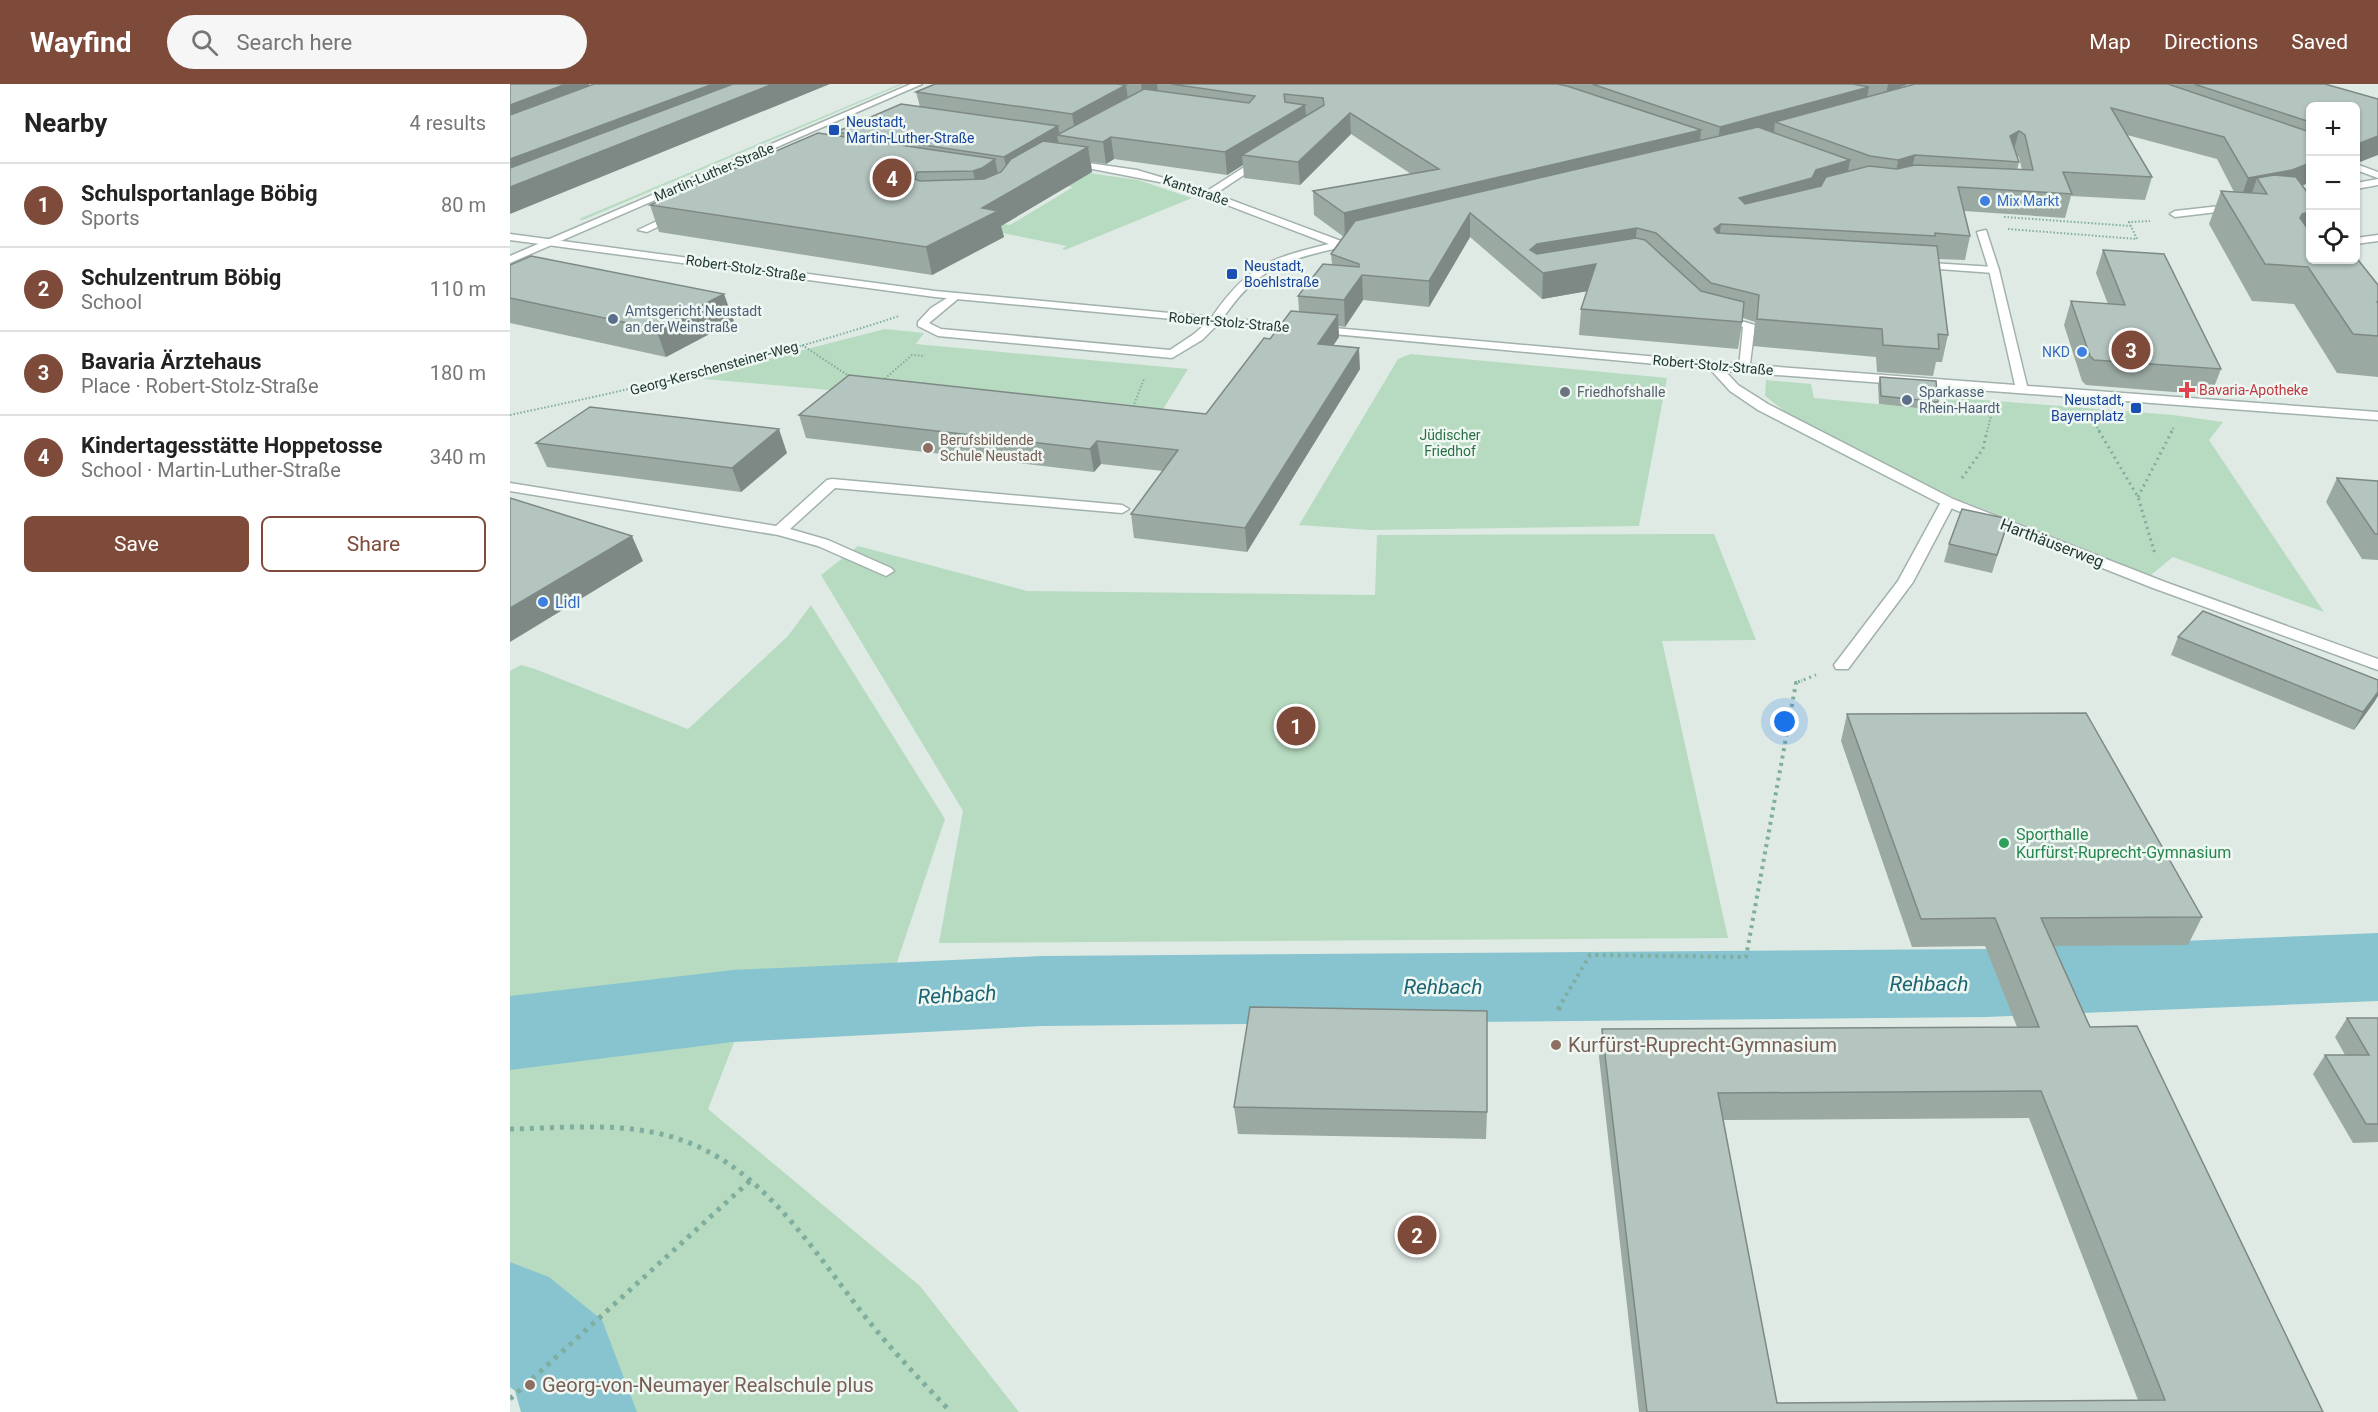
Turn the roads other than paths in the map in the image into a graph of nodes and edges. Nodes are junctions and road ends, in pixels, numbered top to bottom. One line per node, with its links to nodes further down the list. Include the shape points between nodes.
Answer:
1 (918, 84): 18 (street, Martin-Luther-Straße)
2 (1268, 156): 8 (street)
3 (1056, 162): 8 (street, Kantstraße, via 1158,177)
4 (2360, 169): 5 (street)
5 (2378, 175)
6 (2378, 182): 7 (street)
7 (2360, 185)
8 (1208, 194): 19 (street, Kantstraße)
9 (2253, 204): 11 (street)
10 (685, 212): 12 (street, Martin-Luther-Straße)
11 (2175, 214)
12 (643, 230)
13 (1982, 232): 22 (street)
14 (1374, 236): 19 (street)
15 (510, 237): 18 (street, Robert-Stolz-Straße)
16 (2378, 238): 17 (street)
17 (2360, 240)
18 (551, 242): 20 (street, Martin-Luther-Straße); 23 (street, Robert-Stolz-Straße)
19 (1340, 244): 25 (street, via 1287,259 1259,272 1238,289)
20 (510, 260)
21 (1899, 263): 22 (street)
22 (1994, 270): 28 (street)
23 (955, 296): 25 (street, Robert-Stolz-Straße); 25 (street, via 922,324 938,332 1172,354)
24 (1712, 316): 27 (street, via 1749,326)
25 (1215, 321): 26 (street, Robert-Stolz-Straße)
26 (1714, 366): 27 (street, Robert-Stolz-Straße); 31 (street, Harthäuserweg, via 1734,388 1763,408)
27 (1745, 368): 28 (street, Robert-Stolz-Straße)
28 (2022, 390): 29 (street, Robert-Stolz-Straße)
29 (2378, 416)
30 (510, 487): 33 (street)
31 (1948, 502): 35 (street, via 1905,582); 36 (street, Harthäuserweg, via 2159,585)
32 (1122, 509): 33 (street, via 832,483)
33 (779, 531): 34 (street, via 823,543)
34 (886, 572)
35 (1842, 664)
36 (2378, 664)

